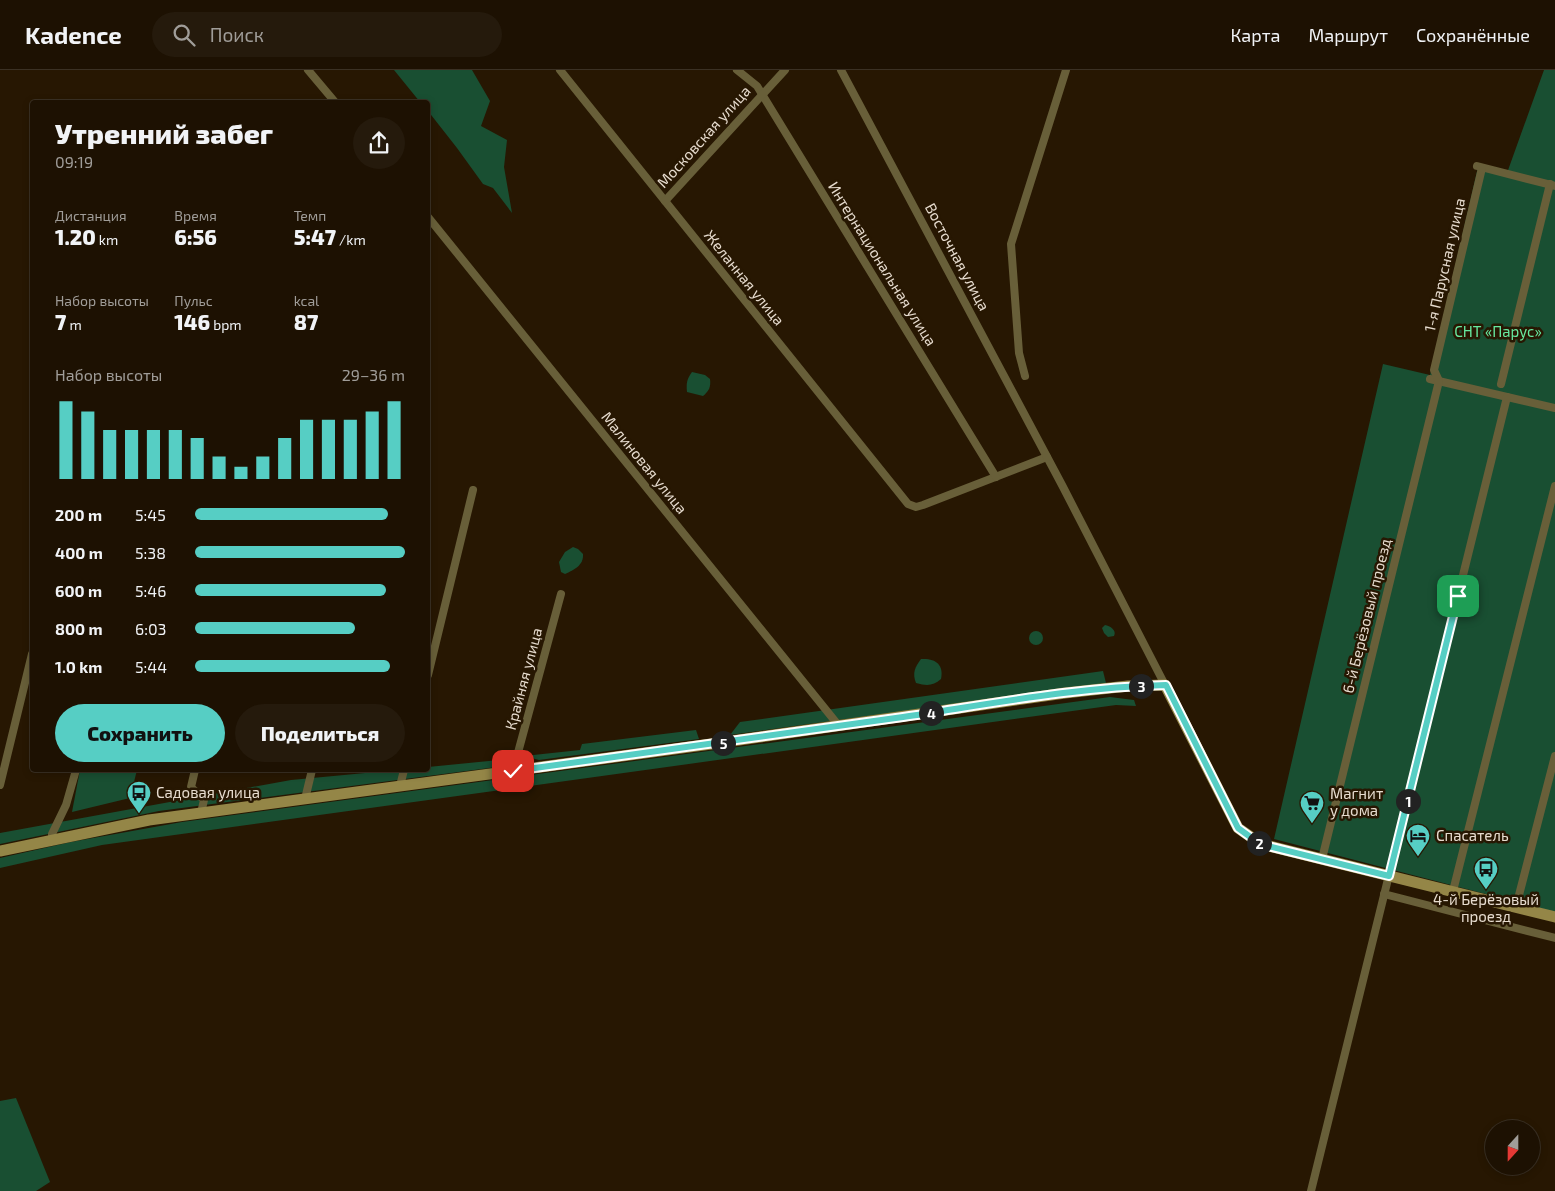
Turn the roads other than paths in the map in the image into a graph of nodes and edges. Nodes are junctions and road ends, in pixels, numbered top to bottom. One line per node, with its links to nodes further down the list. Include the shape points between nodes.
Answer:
1 (308, 70): 8 (street)
2 (560, 70): 10 (street, Желанная улица)
3 (737, 70): 7 (street, Интернациональная улица)
4 (785, 70): 7 (street, Московская улица)
5 (841, 70): 18 (street, Восточная улица)
6 (1066, 70): 12 (street, via 1011,244 1018,353)
7 (762, 94): 10 (street, Московская улица); 19 (street, Интернациональная улица)
8 (333, 100)
9 (1552, 185): 14 (street, 1-я Парусная улица, via 1479,167 1434,370); 15 (street)
10 (665, 201): 19 (street, Желанная улица, via 908,504 923,505)
11 (430, 219): 26 (street, Малиновая улица)
12 (1025, 376)
13 (1430, 378): 14 (street)
14 (1439, 381): 16 (street); 39 (street, 6-й Берёзовый проезд)
15 (1501, 384)
16 (1507, 397): 17 (street); 40 (street)
17 (1555, 408)
18 (1047, 458): 19 (street); 25 (street, Восточная улица)
19 (996, 477)
20 (1555, 486): 41 (street)
21 (473, 490): 24 (street)
22 (561, 594): 28 (street, Крайняя улица)
23 (30, 662): 33 (street)
24 (430, 667)
25 (1166, 685): 26 (street, via 1066,693); 39 (street, via 1238,828 1260,844)
26 (839, 726): 28 (street)
27 (1555, 756): 43 (street, via 1519,895)
28 (513, 771): 34 (street)
29 (75, 772): 37 (street)
30 (195, 772): 36 (street, via 191,787 204,800)
31 (311, 772): 35 (street)
32 (404, 772): 34 (street)
33 (0, 785)
34 (400, 786): 35 (street)
35 (304, 799): 36 (street)
36 (201, 813): 37 (street)
37 (52, 840): 38 (street)
38 (0, 851)
39 (1322, 859): 40 (street)
40 (1389, 876): 41 (street); 42 (street)
41 (1453, 891): 43 (street)
42 (1384, 894): 45 (street); 46 (street)
43 (1520, 908): 44 (street)
44 (1555, 917)
45 (1555, 938)
46 (1311, 1191)

